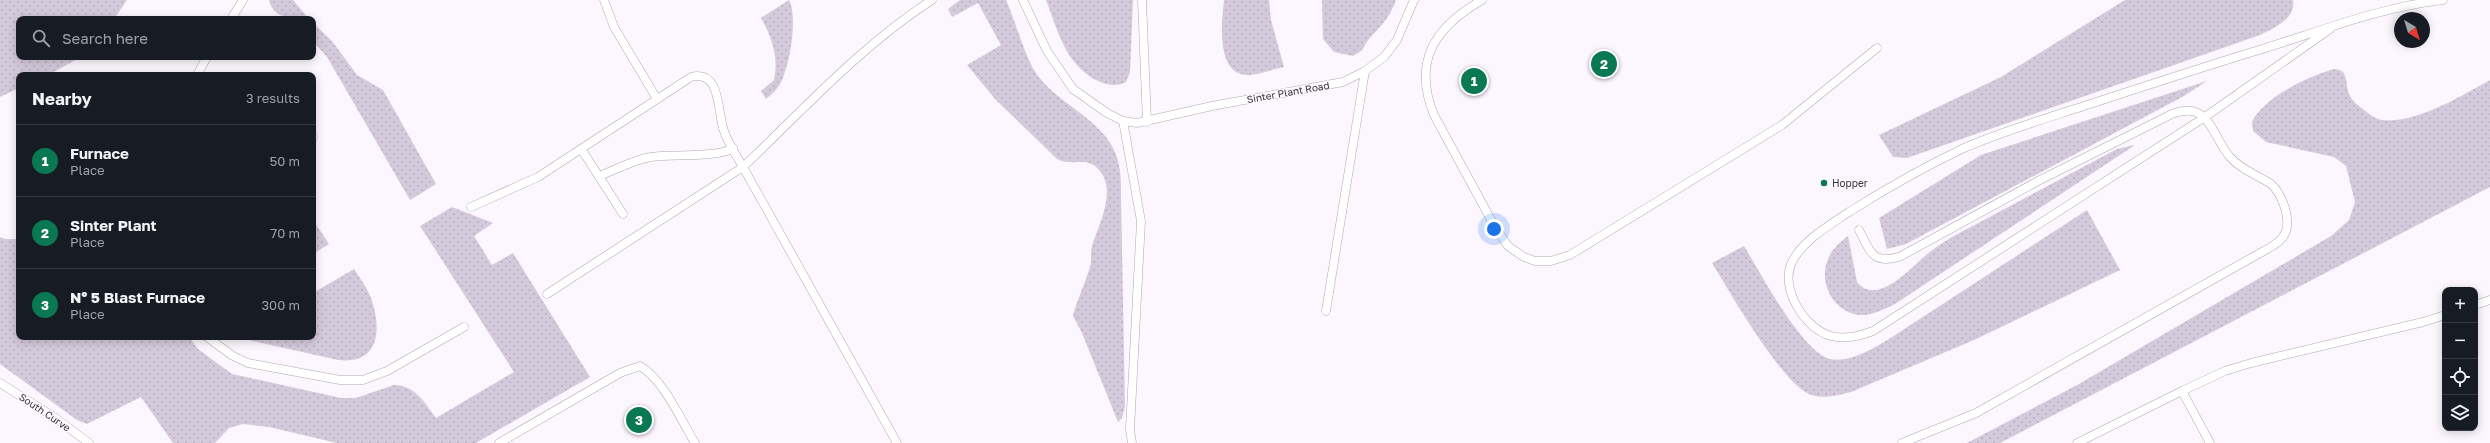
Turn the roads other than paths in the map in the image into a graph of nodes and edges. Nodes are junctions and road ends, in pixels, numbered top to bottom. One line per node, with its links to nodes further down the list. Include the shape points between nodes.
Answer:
1 (243, 0): 9 (lane)
2 (604, 0): 15 (lane, via 614,26)
3 (932, 0): 21 (lane, via 893,28 857,59)
4 (1023, 0): 17 (lane, via 1047,51 1073,89 1093,105)
5 (1142, 0): 18 (lane)
6 (1414, 0): 13 (lane, Sinter Plant Road, via 1397,40 1384,56)
7 (1482, 0): 11 (lane, via 1451,21 1435,43 1425,69 1427,98 1495,228 1508,246 1535,261 1570,255 1760,140 1815,101)
8 (2443, 0): 10 (lane, via 2386,12)
9 (233, 16)
10 (2330, 29): 16 (lane); 16 (lane, via 2036,121 1939,160 1878,193 1816,235 1792,262 1788,285 1791,294 1807,319 1831,336 1859,337 1873,331)
11 (1877, 48)
12 (205, 60): 14 (lane)
13 (1365, 71): 18 (lane, Sinter Plant Road, via 1343,82 1212,106); 29 (lane)
14 (199, 72)
15 (657, 99): 19 (lane, via 691,77 698,75 709,79 716,88 720,121); 20 (lane)
16 (2204, 117): 25 (lane, via 2189,110 2172,114 2038,181 1891,260 1883,261 1876,258); 40 (lane, via 2231,159 2273,186 2279,194 2288,219 2288,229 2278,242 1982,410)
17 (1124, 120): 18 (lane, Sinter Plant Road); 39 (lane, via 1141,221 1130,429)
18 (1147, 122)
19 (733, 148): 21 (lane); 22 (lane, via 720,153 673,154 648,158)
20 (582, 150): 22 (lane); 23 (lane, via 538,177)
21 (743, 167): 26 (lane); 38 (lane)
22 (599, 176): 24 (lane)
23 (471, 207)
24 (623, 214)
25 (1859, 230)
26 (547, 294)
27 (2490, 300): 28 (lane)
28 (2478, 304)
29 (1326, 311)
30 (2442, 316): 34 (lane, via 2251,363 2225,371)
31 (464, 327): 32 (lane, via 378,375 355,381 248,363)
32 (211, 340)
33 (0, 383): 35 (lane, South Curve)
34 (2182, 391): 41 (lane); 42 (lane)
35 (89, 443)
36 (499, 443): 37 (lane, via 620,373 640,366 648,370 660,386)
37 (694, 443)
38 (897, 443)
39 (1132, 443)
40 (1902, 443)
41 (2077, 443)
42 (2210, 443)

